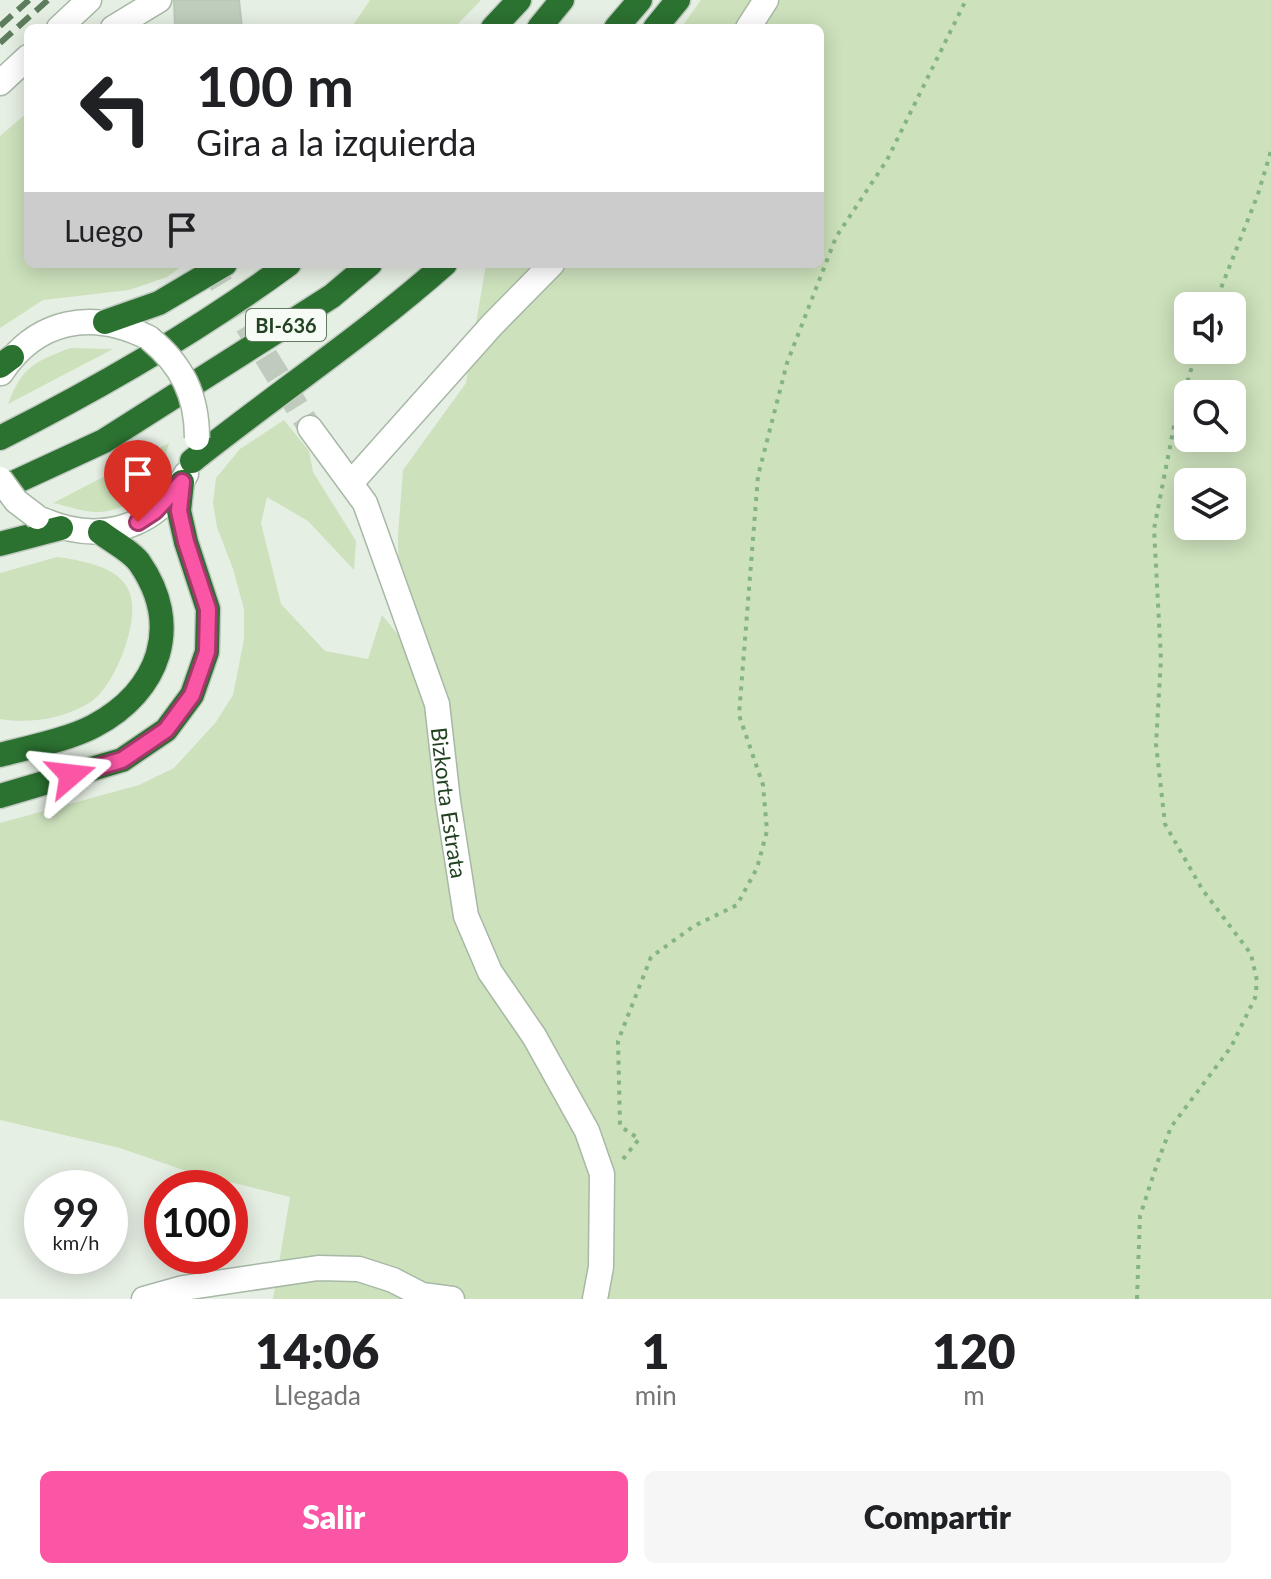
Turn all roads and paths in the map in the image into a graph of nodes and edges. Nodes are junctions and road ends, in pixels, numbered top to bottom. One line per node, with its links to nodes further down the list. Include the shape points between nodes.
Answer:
1 (159, 0): 8 (street)
2 (519, 0): 9 (highway)
3 (562, 0): 10 (highway)
4 (640, 0): 11 (highway)
5 (678, 0): 12 (highway)
6 (766, 0): 13 (street)
7 (966, 0): 22 (path, via 887,160 836,237)
8 (120, 24)
9 (497, 24)
10 (542, 24)
11 (619, 24)
12 (658, 24)
13 (751, 24)
14 (24, 61): 15 (street)
15 (0, 83)
16 (1271, 151): 24 (path)
17 (218, 268): 25 (highway, via 159,303)
18 (283, 268): 29 (highway, BI-636, via 162,350)
19 (365, 268): 33 (highway, BI-636, via 332,296 104,441)
20 (440, 268): 30 (highway, via 395,308)
21 (548, 268): 32 (street)
22 (824, 268)
23 (824, 268): 39 (path, via 787,363 758,476 739,715 763,785 767,831 757,868 737,905 694,926 651,957 618,1041 620,1126)
24 (1220, 292)
25 (105, 322): 27 (street, via 54,328 31,340); 30 (street, bridge, via 149,338 167,353 186,382 197,415)
26 (1193, 364): 43 (path, via 1174,426 1154,529 1161,659 1156,744 1165,824 1202,889 1251,954 1257,981 1255,998 1231,1047 1171,1127 1162,1150 1140,1216)
27 (4, 366)
28 (310, 428): 32 (street, Bizkorta Estrata)
29 (0, 438)
30 (190, 460): 35 (street, via 155,511); 38 (highway, via 179,511 208,609 207,652 192,695 166,730 122,760)
31 (0, 479): 34 (street, bridge, via 16,501)
32 (351, 483): 42 (street, Bizkorta Estrata, via 365,503 437,704 466,916 490,972 534,1036 587,1131 602,1174 601,1267)
33 (0, 489)
34 (61, 528): 35 (street); 36 (highway)
35 (100, 532): 37 (highway, via 137,560 159,601 163,634 154,668 134,699 93,727)
36 (0, 544)
37 (0, 755)
38 (0, 796)
39 (639, 1139)
40 (144, 1299): 41 (street, via 318,1268 359,1269 422,1295)
41 (452, 1299)
42 (595, 1299)
43 (1137, 1299)

